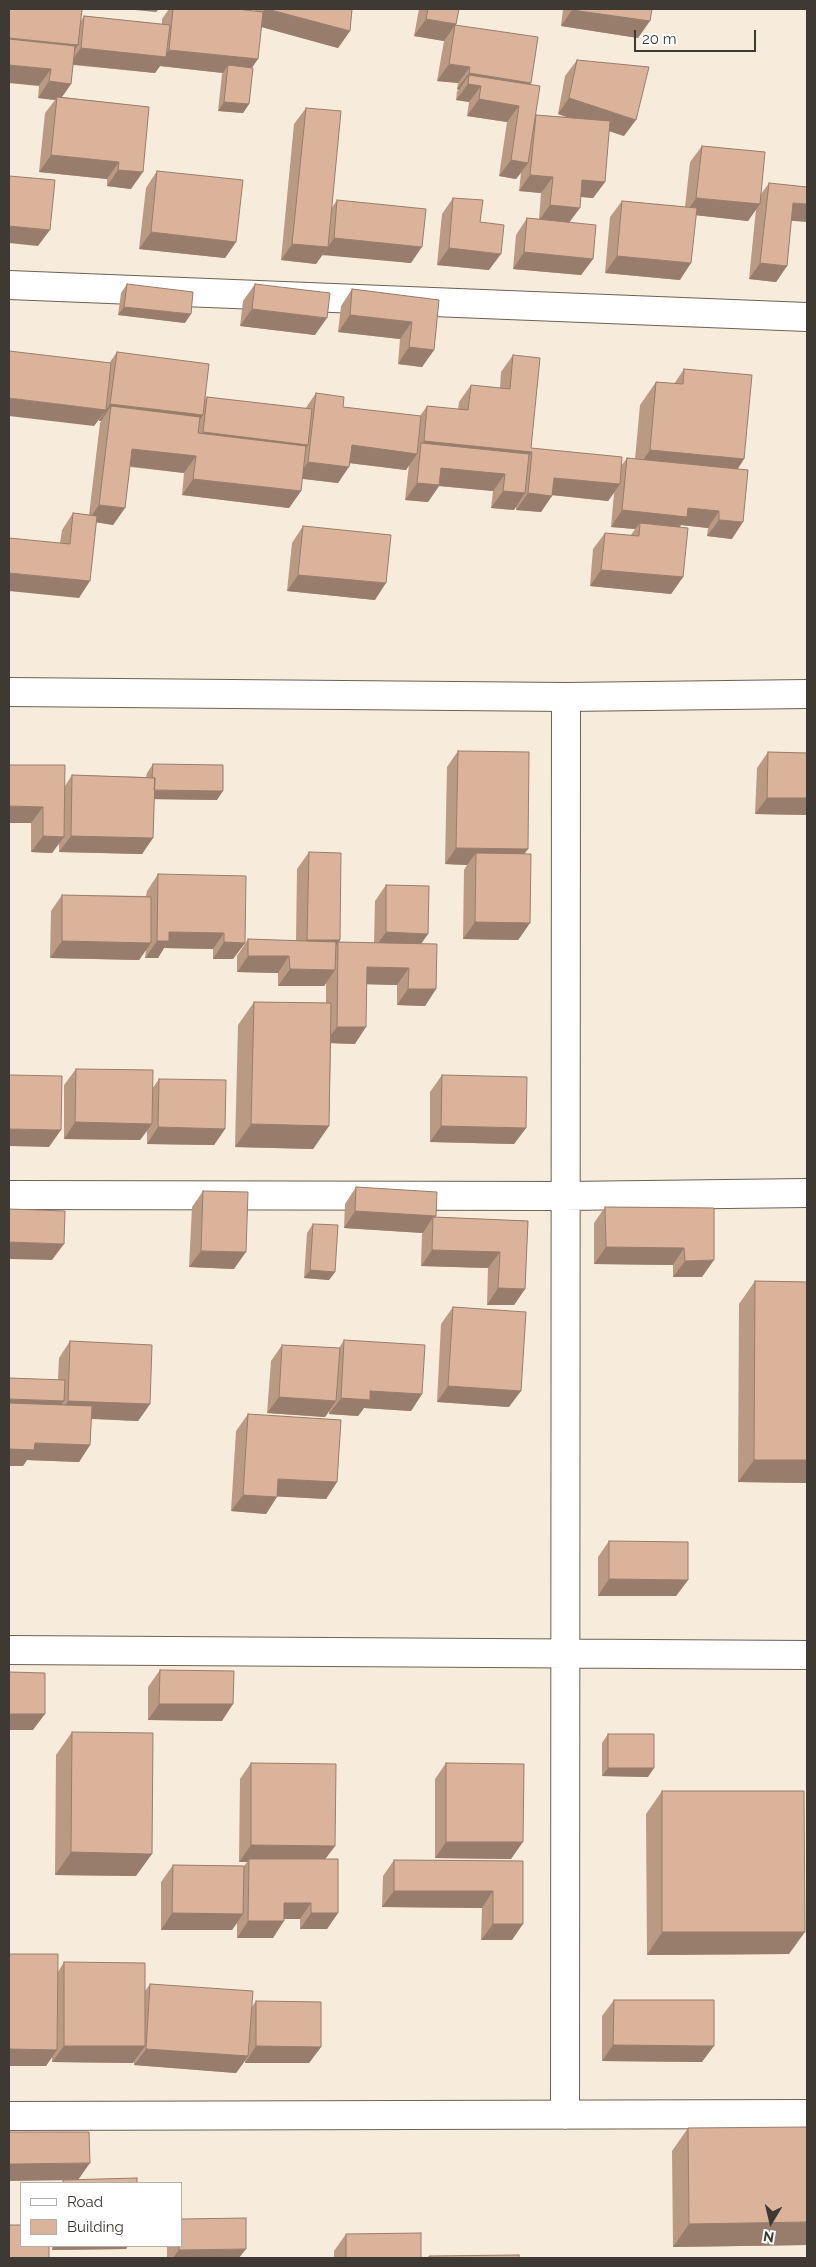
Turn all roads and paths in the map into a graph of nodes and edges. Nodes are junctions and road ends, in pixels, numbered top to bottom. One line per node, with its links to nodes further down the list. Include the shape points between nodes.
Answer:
1 (9, 286): 2 (street)
2 (807, 317)
3 (9, 692): 5 (street)
4 (807, 694): 5 (street)
5 (566, 697): 8 (street)
6 (807, 1193): 8 (street)
7 (9, 1195): 8 (street)
8 (566, 1196): 10 (street)
9 (9, 1650): 10 (street)
10 (566, 1653): 11 (street); 13 (street)
11 (807, 1655)
12 (807, 2114): 13 (street)
13 (565, 2115): 14 (street)
14 (9, 2116)

